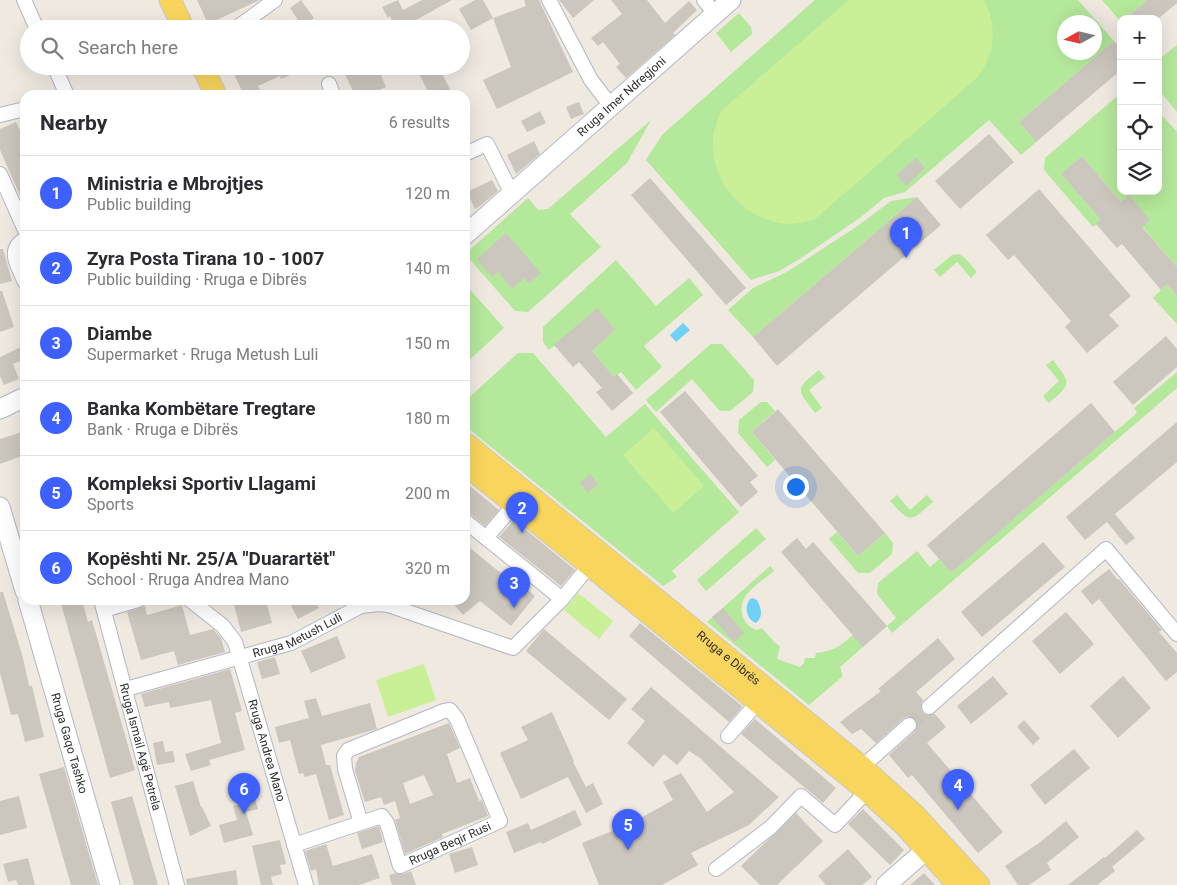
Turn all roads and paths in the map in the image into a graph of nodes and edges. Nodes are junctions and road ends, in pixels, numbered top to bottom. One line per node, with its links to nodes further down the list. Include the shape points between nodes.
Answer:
1 (24, 0): 8 (street)
2 (154, 0): 9 (main road)
3 (170, 0): 10 (main road)
4 (275, 0): 11 (street)
5 (731, 0): 7 (street, Rruga Imer Ndregjoni)
6 (552, 1): 18 (street, via 591,80)
7 (710, 7): 18 (street, Rruga Imer Ndregjoni)
8 (33, 20)
9 (164, 20)
10 (180, 20)
11 (247, 20)
12 (58, 75): 15 (street)
13 (190, 75): 16 (main road)
14 (206, 75): 17 (main road)
15 (64, 90)
16 (198, 90)
17 (214, 90)
18 (611, 106): 23 (street, Rruga Imer Ndregjoni)
19 (20, 110): 20 (street)
20 (0, 116)
21 (470, 152): 23 (street, via 488,144)
22 (0, 174): 24 (street)
23 (512, 194): 25 (street, Rruga Imer Ndregjoni)
24 (20, 219)
25 (470, 231)
26 (20, 242): 27 (street, via 15,254)
27 (20, 268)
28 (20, 399): 29 (street)
29 (0, 407)
30 (470, 447): 51 (main road, Rruga e Dibrës)
31 (470, 468): 32 (main road, Rruga e Dibrës)
32 (514, 505): 35 (street); 36 (main road, Rruga e Dibrës)
33 (0, 507): 37 (street)
34 (470, 526): 35 (street)
35 (486, 538): 38 (street)
36 (590, 565): 38 (street, Rruga Metush Luli); 47 (main road, Rruga e Dibrës)
37 (20, 574)
38 (562, 599): 43 (street, Rruga Metush Luli, via 513,648)
39 (29, 605): 57 (street, Rruga Gaqo Tashko)
40 (102, 605): 46 (street, Rruga Ismail Agë Petrela)
41 (196, 605): 45 (street, Rruga Andrea Mano, via 229,633)
42 (367, 605): 45 (street, Rruga Metush Luli, via 300,639)
43 (388, 605)
44 (1177, 634): 48 (street, via 1106,549)
45 (240, 657): 46 (street, Rruga Metush Luli); 54 (street, Rruga Andrea Mano)
46 (126, 688): 58 (street, Rruga Ismail Agë Petrela)
47 (758, 702): 50 (street, Rruga e Dibrës); 52 (main road, Rruga e Dibrës)
48 (929, 707)
49 (909, 725): 51 (street)
50 (728, 736)
51 (862, 767): 62 (main road, Rruga e Dibrës, via 915,815)
52 (868, 791): 55 (main road, Rruga e Dibrës); 56 (street, via 835,825 801,796 770,827)
53 (361, 823): 53 (street, Rruga Beqir Rusi, via 345,769 344,756 348,750 450,710 457,719 500,821 400,866 384,818); 54 (street)
54 (294, 845): 59 (street, Rruga Andrea Mano)
55 (926, 850): 60 (street); 61 (main road, Rruga e Dibrës)
56 (716, 870)
57 (110, 885)
58 (177, 885)
59 (306, 885)
60 (886, 885)
61 (958, 885)
62 (979, 885)

